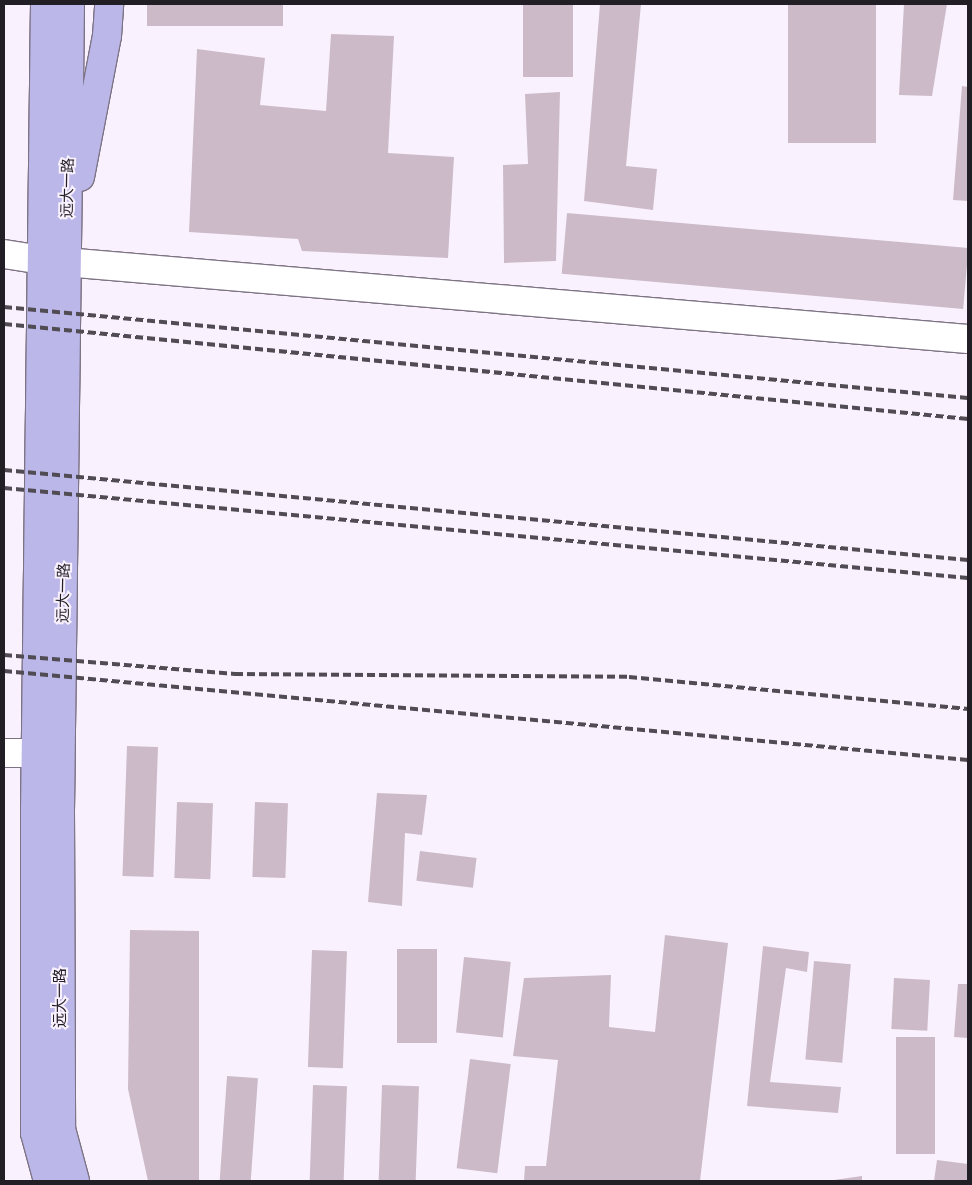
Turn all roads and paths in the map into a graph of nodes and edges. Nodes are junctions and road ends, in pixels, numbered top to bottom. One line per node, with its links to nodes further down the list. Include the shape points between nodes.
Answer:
1 (35, 4): 6 (main road)
2 (44, 4): 6 (main road, 远大一路)
3 (70, 4): 7 (main road, 远大一路)
4 (92, 4): 7 (main road, via 92,48)
5 (109, 4): 9 (main road, via 107,36)
6 (44, 81): 9 (main road, 远大一路)
7 (67, 180): 9 (main road, 远大一路)
8 (4, 254): 9 (street)
9 (58, 256): 10 (street); 12 (main road, 远大一路); 14 (main road, 远大一路, via 61,1129)
10 (968, 339)
11 (4, 752): 12 (street)
12 (36, 753): 13 (main road, 远大一路, via 35,1133)
13 (48, 1181)
14 (75, 1181)

